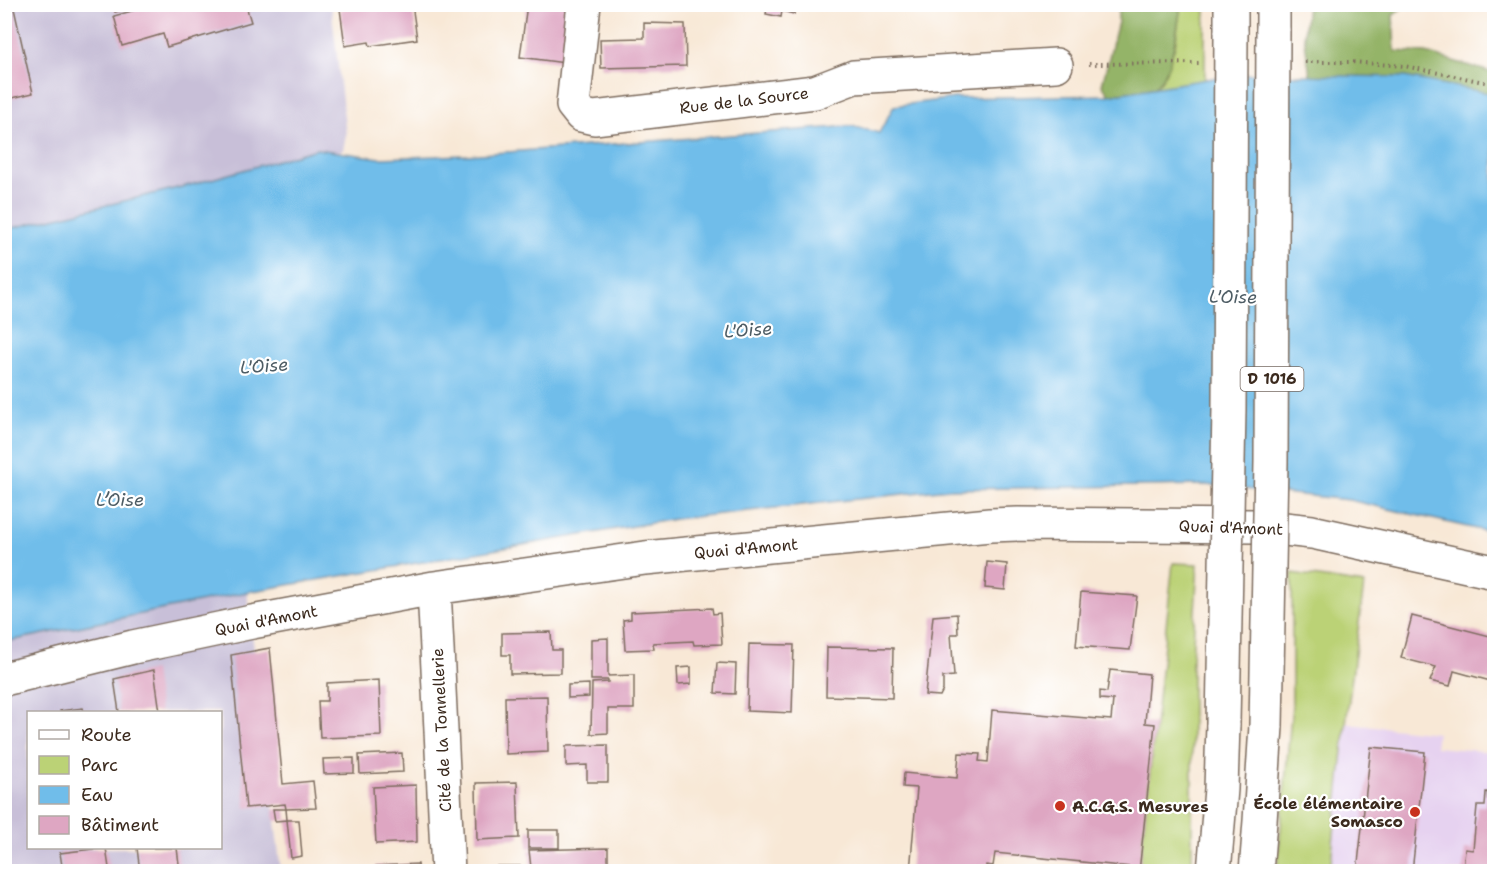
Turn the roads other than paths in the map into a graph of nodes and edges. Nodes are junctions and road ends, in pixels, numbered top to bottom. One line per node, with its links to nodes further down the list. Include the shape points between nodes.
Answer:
1 (584, 4): 4 (main road, Rue de la Source, via 573,105 581,115 594,118 815,92 854,77)
2 (1273, 18): 10 (main road, D 1016, bridge, via 1272,450 1266,726)
3 (1231, 19): 9 (main road, D 1016, bridge, via 1223,724)
4 (1056, 65)
5 (1494, 572): 6 (main road, Quai d'Amont, via 1312,532 1257,526 1018,524 645,558)
6 (434, 588): 7 (main road, Quai d'Amont, via 152,643); 8 (main road, Cité de la Tonnellerie)
7 (4, 679)
8 (448, 872)
9 (1214, 872)
10 (1256, 872)

